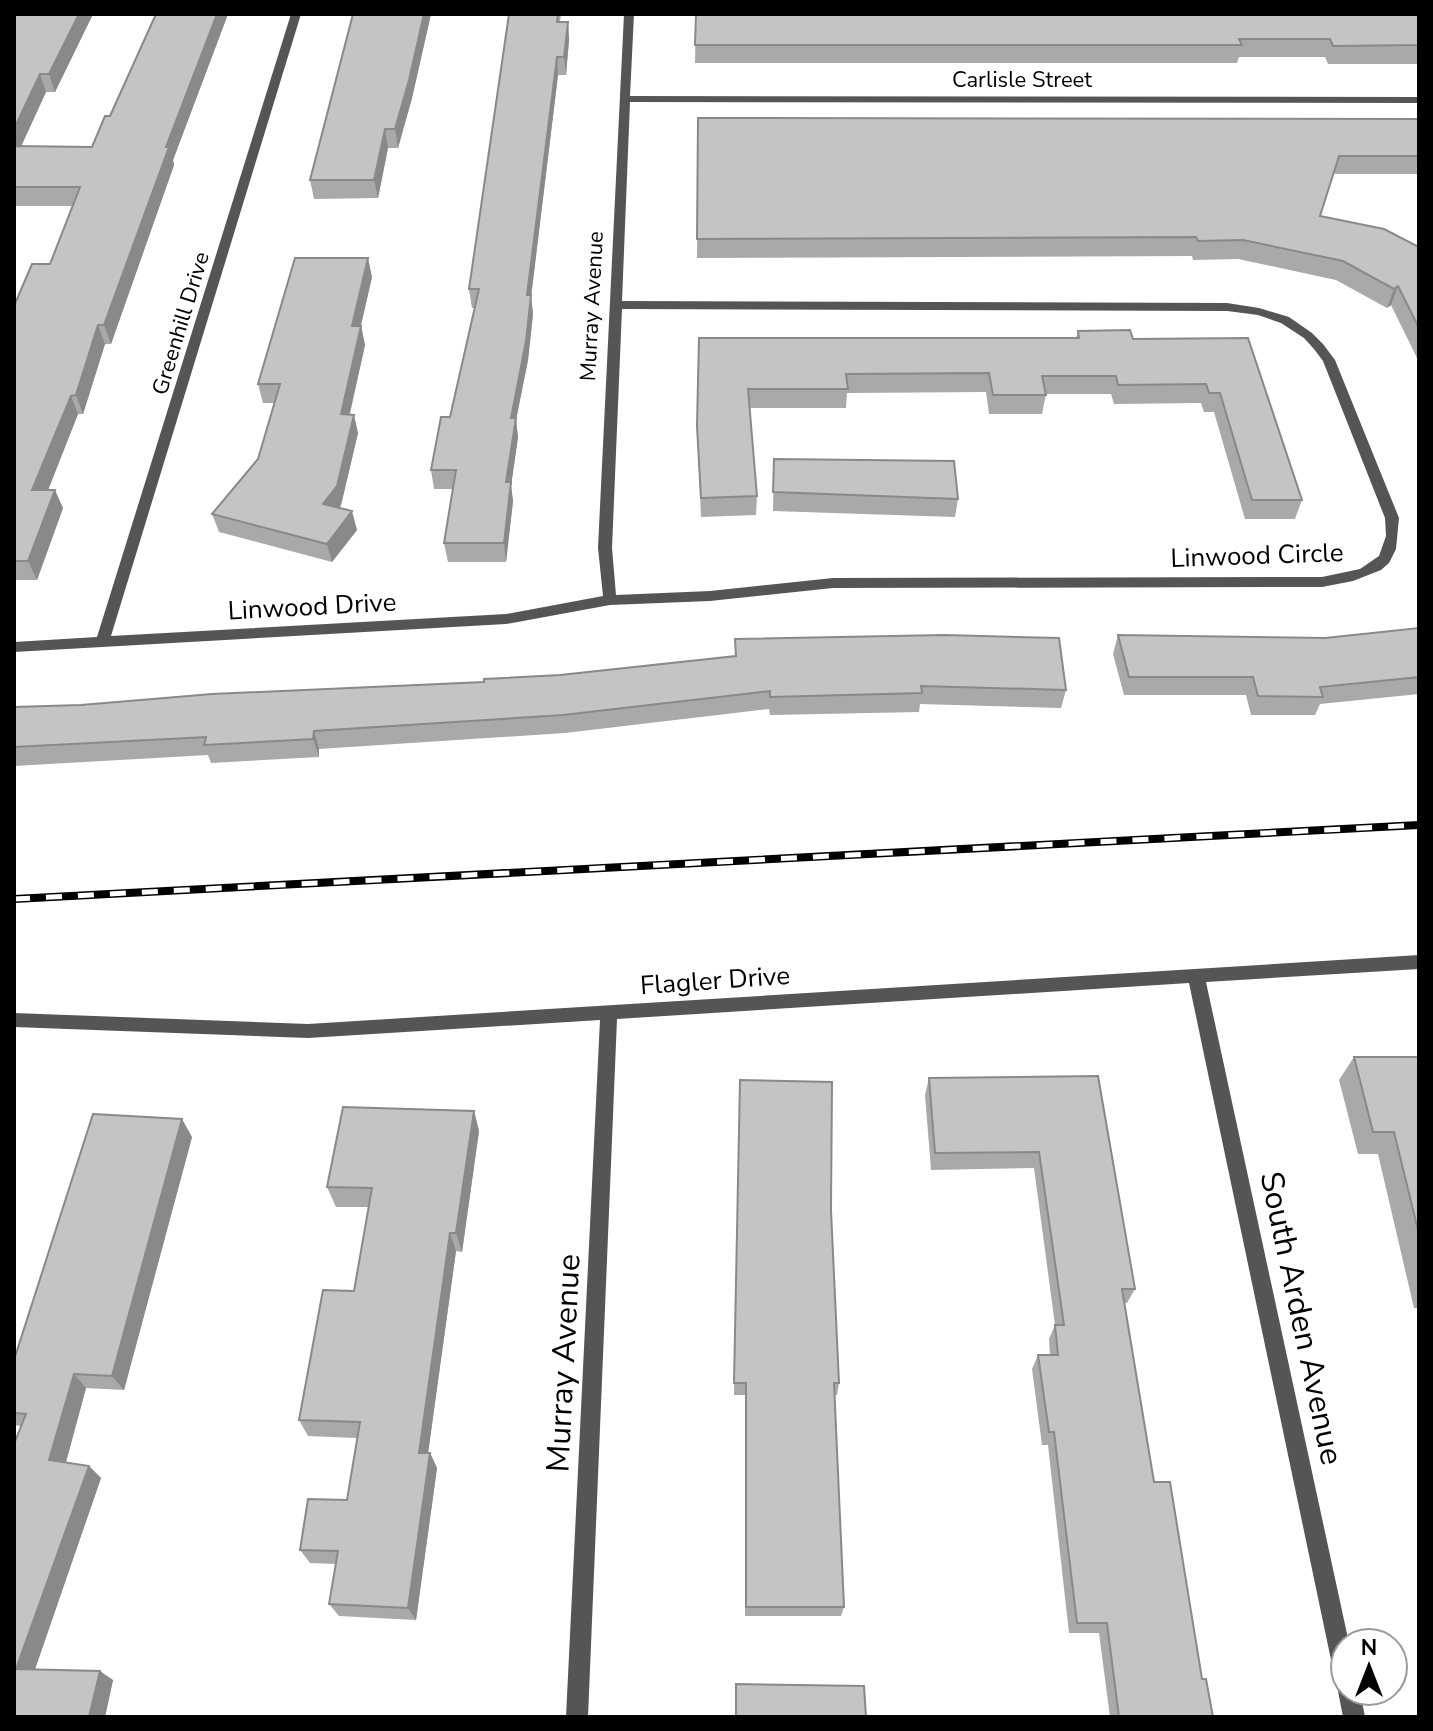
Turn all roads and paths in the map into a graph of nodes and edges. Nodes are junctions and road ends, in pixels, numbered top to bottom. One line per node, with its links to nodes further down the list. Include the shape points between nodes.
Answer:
1 (296, 14): 7 (street, Greenhill Drive)
2 (629, 14): 3 (street, Murray Avenue)
3 (625, 99): 4 (street, Carlisle Street); 5 (street, Murray Avenue)
4 (1419, 100)
5 (614, 305): 6 (street, Murray Avenue, via 605,548); 6 (street, Linwood Circle, via 1261,310 1291,321 1314,338 1329,360 1392,518 1394,542 1385,561 1361,575 1322,582 833,583)
6 (610, 600): 7 (street, Linwood Drive, via 506,619)
7 (102, 643): 8 (street, Linwood Drive)
8 (14, 647)
9 (1419, 962): 10 (street, Flagler Drive)
10 (1196, 975): 11 (street, Flagler Drive); 13 (street, South Arden Avenue)
11 (609, 1012): 12 (street, Flagler Drive, via 308,1031); 14 (street, Murray Avenue)
12 (14, 1020)
13 (1335, 1627)
14 (577, 1717)

